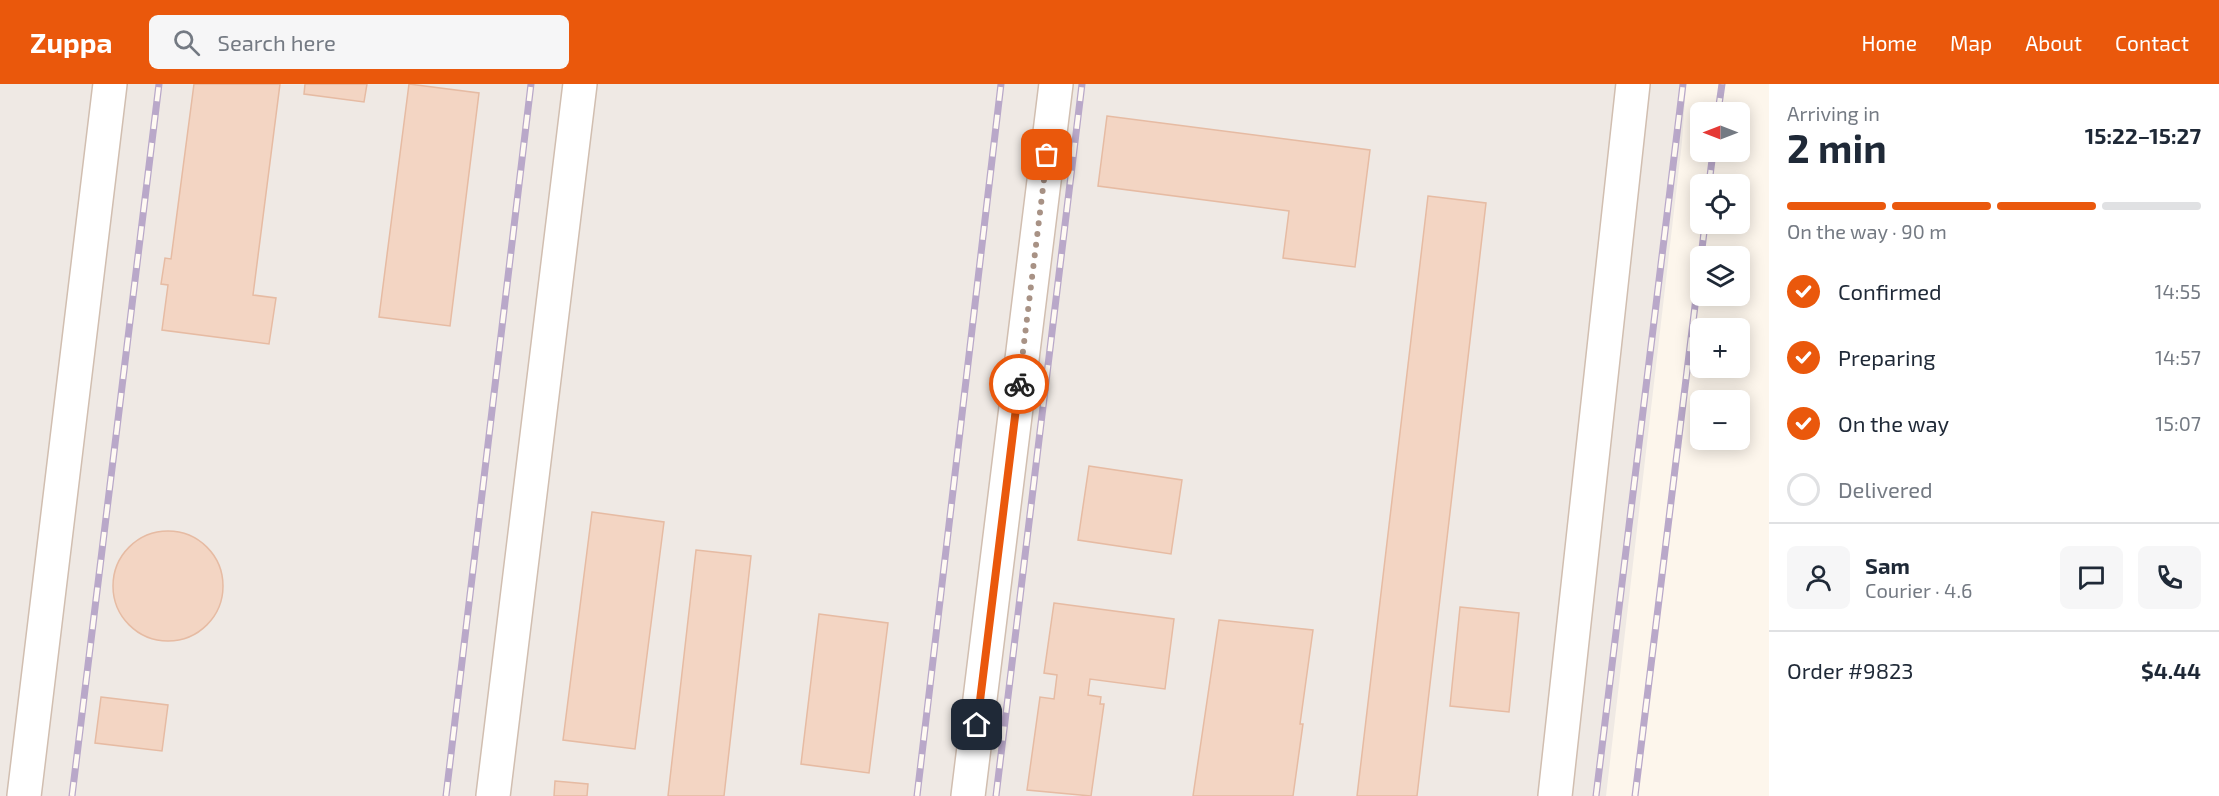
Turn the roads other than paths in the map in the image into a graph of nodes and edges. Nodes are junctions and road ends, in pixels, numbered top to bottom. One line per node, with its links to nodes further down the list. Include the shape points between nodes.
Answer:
1 (110, 84): 5 (lane)
2 (580, 84): 6 (lane)
3 (1056, 84): 7 (lane)
4 (1633, 84): 8 (lane)
5 (24, 796)
6 (493, 796)
7 (968, 796)
8 (1555, 796)

